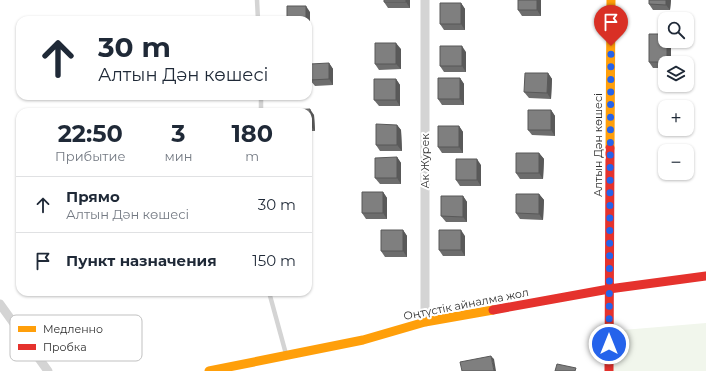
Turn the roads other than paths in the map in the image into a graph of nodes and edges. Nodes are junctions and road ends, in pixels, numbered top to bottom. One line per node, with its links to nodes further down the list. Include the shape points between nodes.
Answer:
1 (257, 0): 4 (lane)
2 (425, 0): 10 (street, Ак Журек)
3 (611, 0): 6 (main road, Алтын Дән көшесі)
4 (258, 16)
5 (706, 276): 6 (main road, Оңтүстік айналма жол)
6 (609, 289): 10 (main road, Оңтүстік айналма жол); 15 (main road, Алтын Дән көшесі)
7 (270, 296): 11 (lane)
8 (0, 304): 9 (street)
9 (10, 318)
10 (425, 322): 11 (main road, Оңтүстік айналма жол, via 363,340)
11 (287, 355): 14 (main road, Оңтүстік айналма жол)
12 (41, 361): 13 (street)
13 (48, 371)
14 (209, 371)
15 (609, 371)

